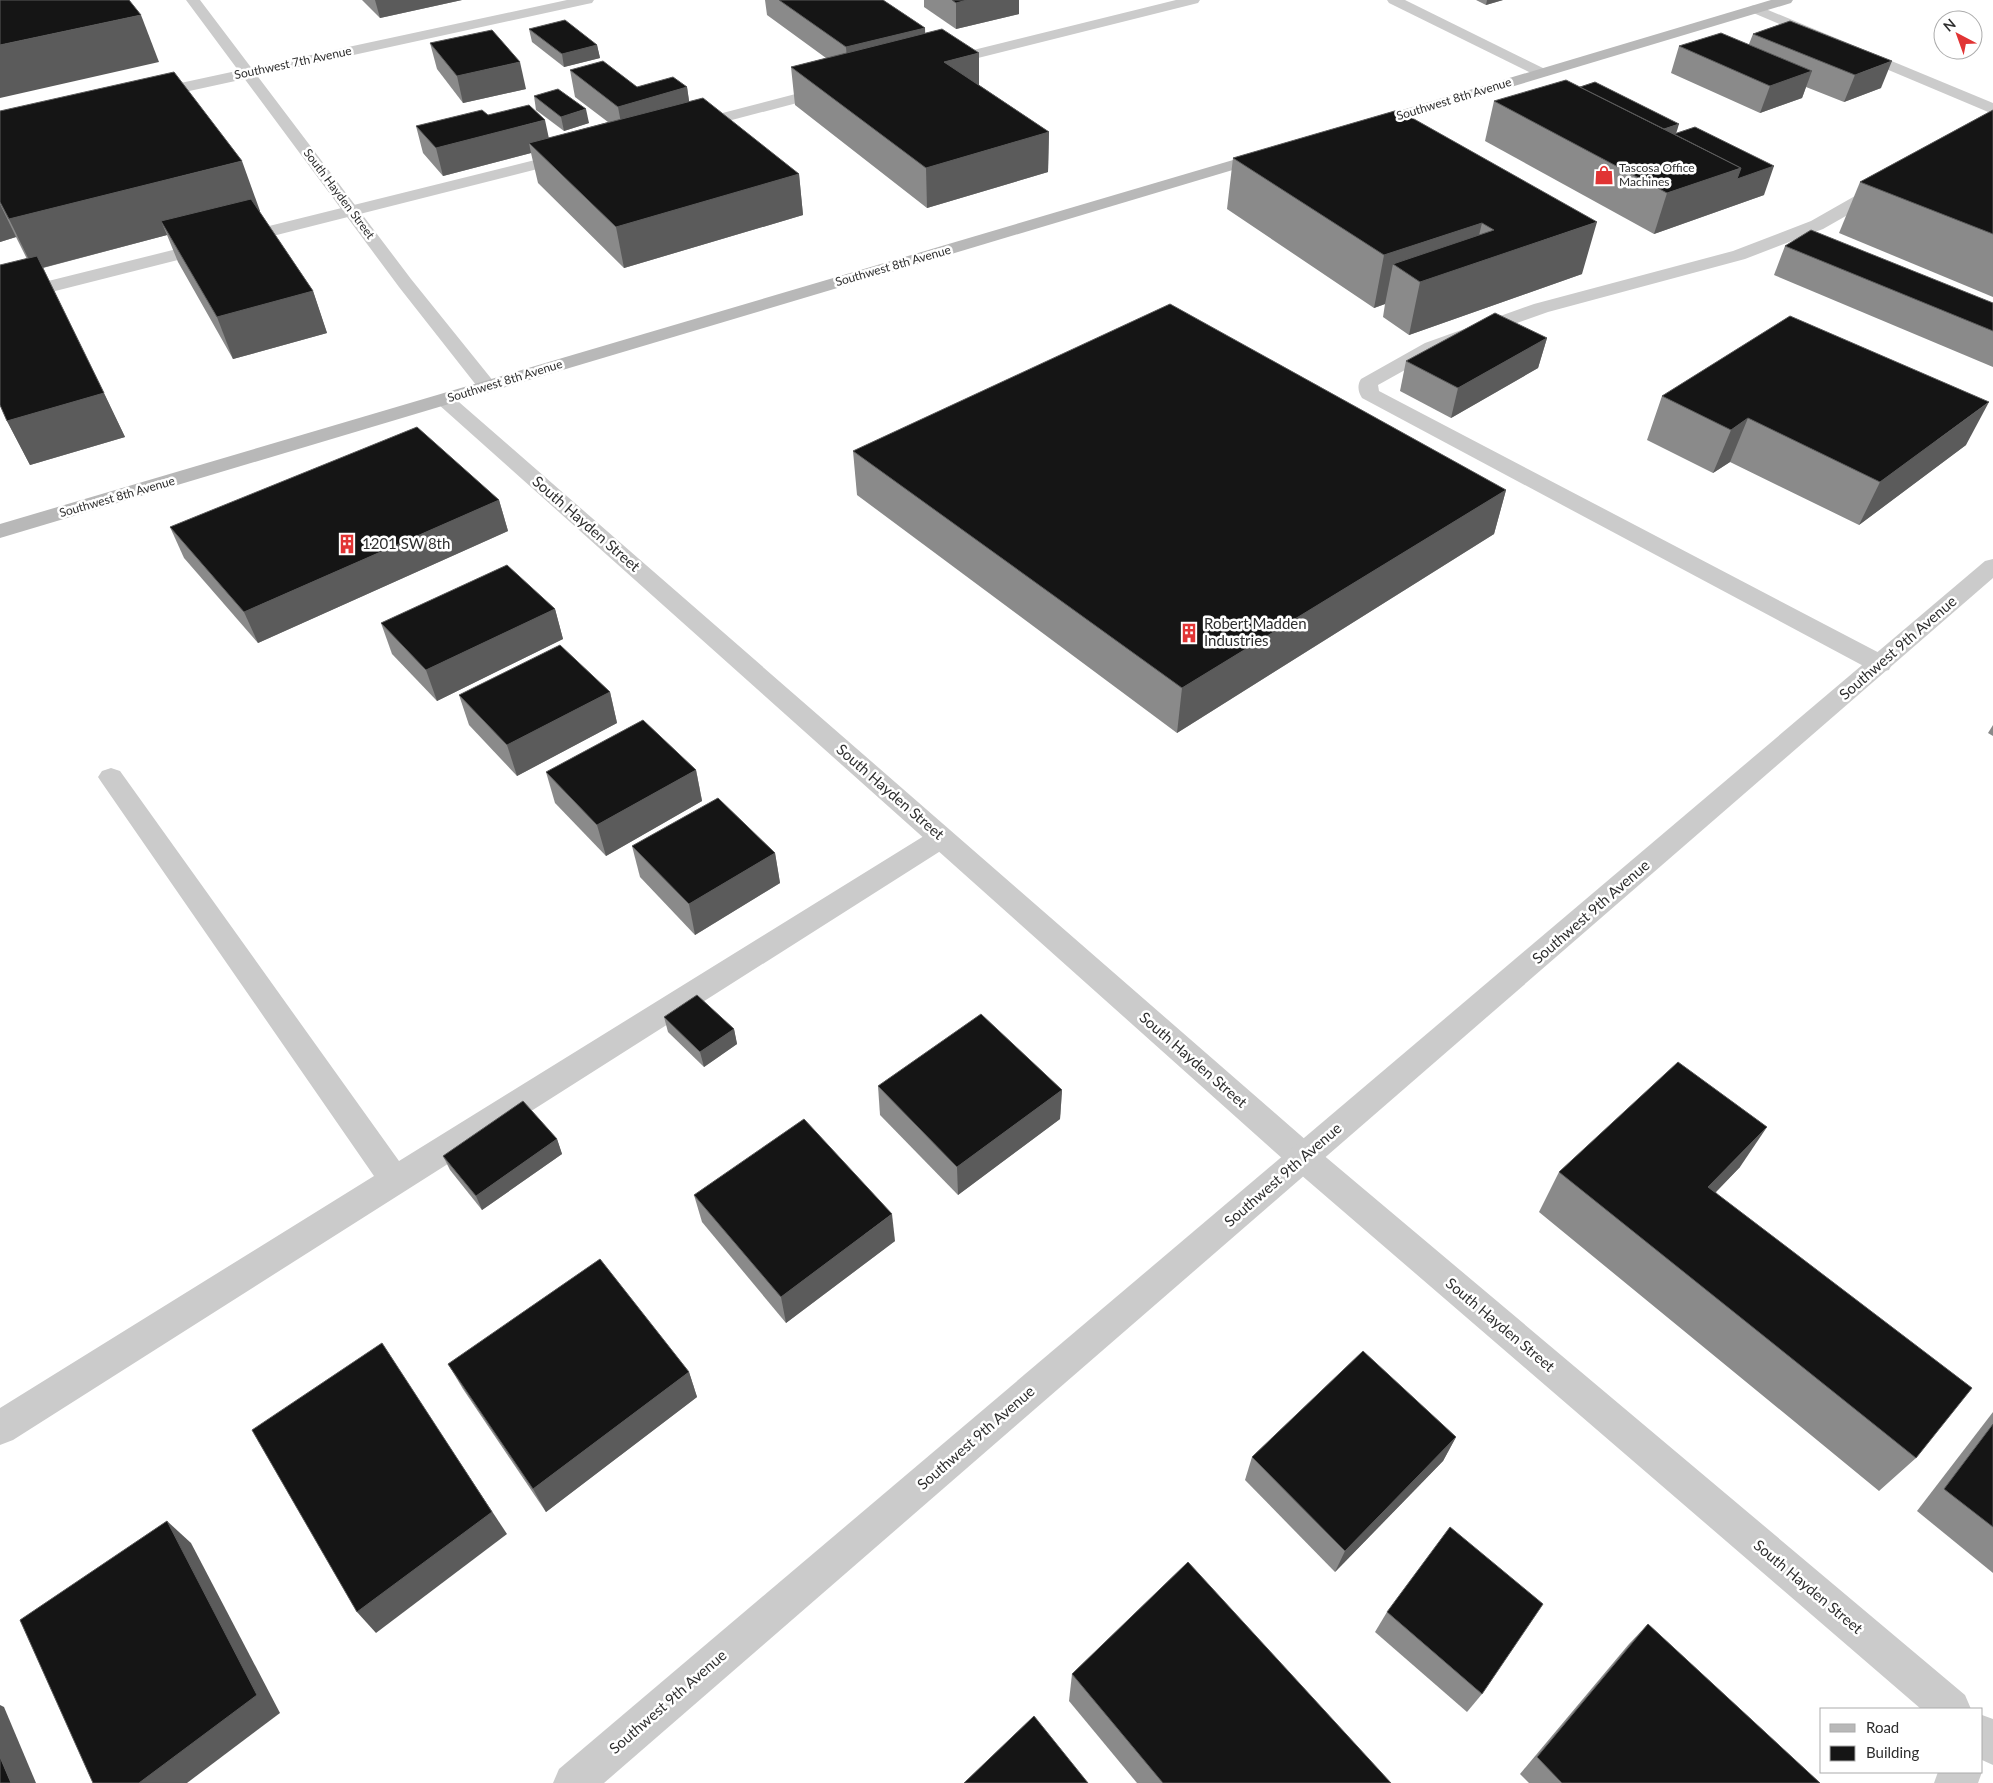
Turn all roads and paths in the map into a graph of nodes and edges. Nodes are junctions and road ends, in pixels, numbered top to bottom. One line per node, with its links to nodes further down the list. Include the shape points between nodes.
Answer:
1 (193, 0): 8 (street, South Hayden Street)
2 (587, 0): 8 (street, Southwest 7th Avenue)
3 (1193, 0): 7 (street)
4 (1394, 0): 9 (street)
5 (1786, 0): 6 (main road, Southwest 8th Avenue)
6 (1756, 9): 9 (main road, Southwest 8th Avenue); 12 (street)
7 (926, 66)
8 (248, 73): 11 (street, Southwest 7th Avenue); 18 (street, South Hayden Street)
9 (1542, 73): 14 (main road, Southwest 8th Avenue)
10 (850, 86): 13 (street)
11 (133, 98)
12 (1993, 109)
13 (678, 129)
14 (1351, 130)
15 (1286, 149): 20 (main road, Southwest 8th Avenue)
16 (582, 153): 18 (street)
17 (1901, 177): 24 (street, via 1817,225 1739,255 1523,314 1432,347 1368,383 1369,394)
18 (352, 211): 19 (street); 20 (street, South Hayden Street)
19 (0, 299)
20 (486, 386): 21 (main road, Southwest 8th Avenue)
21 (445, 400): 22 (main road, Southwest 8th Avenue); 26 (street, South Hayden Street)
22 (0, 531)
23 (1993, 566): 24 (street, Southwest 9th Avenue)
24 (1880, 664): 27 (street, Southwest 9th Avenue)
25 (111, 777): 28 (street)
26 (941, 838): 27 (street, South Hayden Street); 28 (street)
27 (1304, 1158): 30 (street, South Hayden Street); 31 (street, Southwest 9th Avenue)
28 (395, 1180): 29 (street)
29 (0, 1428)
30 (1950, 1708)
31 (573, 1783)

